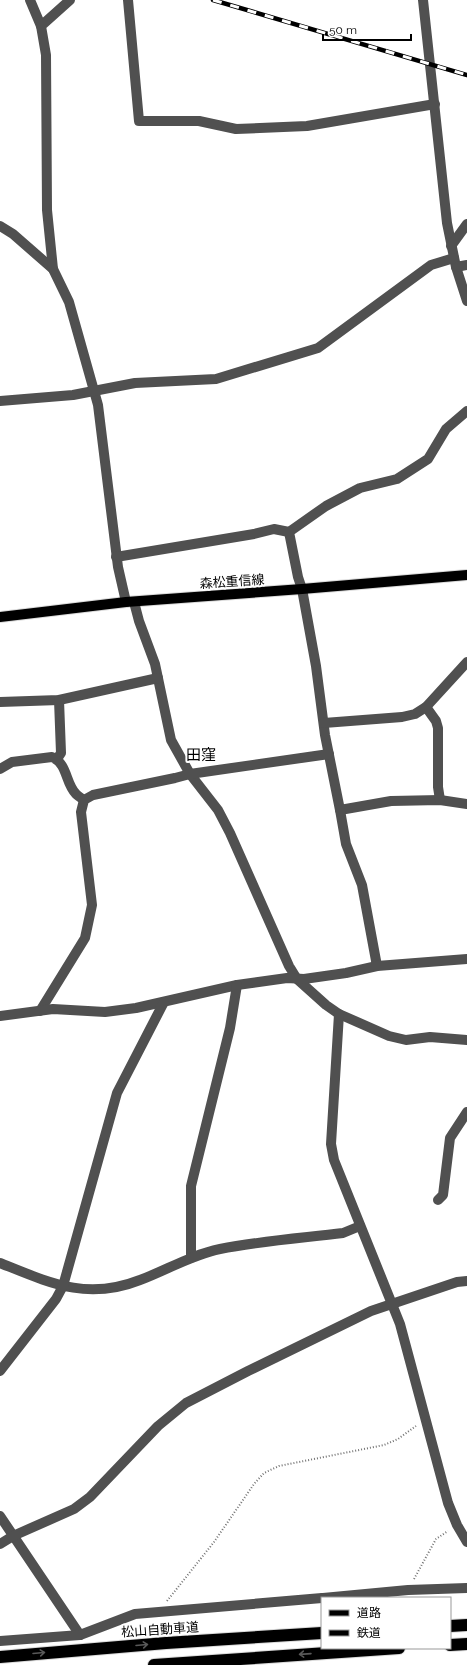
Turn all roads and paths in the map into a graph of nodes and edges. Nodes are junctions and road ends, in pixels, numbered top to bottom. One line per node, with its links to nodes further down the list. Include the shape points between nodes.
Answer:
1 (30, 0): 5 (street)
2 (70, 0): 5 (street)
3 (128, 0): 6 (street, via 139,121 199,121 236,129 307,126)
4 (423, 0): 6 (street)
5 (41, 26): 12 (street, via 46,55 47,210)
6 (435, 104): 9 (street, via 446,223)
7 (467, 224): 9 (street)
8 (0, 226): 12 (street, via 14,234)
9 (451, 246): 10 (street)
10 (455, 263): 11 (street); 13 (street); 14 (street, via 431,265 318,348 216,379 135,382)
11 (467, 266)
12 (53, 269): 14 (street, via 69,302)
13 (467, 301)
14 (94, 390): 15 (street, via 73,395); 18 (street, via 98,405)
15 (0, 401)
16 (467, 411): 17 (street, via 446,430 428,459 397,479 360,488 326,506)
17 (289, 532): 18 (street, via 274,529); 20 (street)
18 (116, 557): 21 (street)
19 (467, 574): 20 (main road, 森松重信線)
20 (302, 589): 21 (main road, 森松重信線); 28 (street)
21 (130, 602): 22 (main road, 森松重信線); 24 (street, via 155,664)
22 (0, 616)
23 (467, 662): 27 (street)
24 (158, 678): 25 (street); 32 (street, via 171,740)
25 (59, 700): 26 (street); 30 (street, via 61,753)
26 (0, 702)
27 (426, 707): 28 (street, via 415,714 402,717); 34 (street, via 438,728)
28 (324, 724): 29 (street)
29 (329, 754): 32 (street); 36 (street)
30 (57, 759): 31 (street, via 52,757 12,762); 33 (street, via 75,794)
31 (0, 769)
32 (190, 774): 33 (street, via 93,795); 39 (street, via 218,810)
33 (84, 800): 42 (street, via 81,812 92,905 85,938)
34 (440, 800): 35 (street); 36 (street, via 391,801)
35 (467, 804)
36 (340, 810): 38 (street, via 346,844 362,885)
37 (467, 959): 38 (street)
38 (377, 966): 39 (street, via 304,980)
39 (297, 979): 40 (street); 43 (street)
40 (237, 985): 41 (street); 49 (street, via 230,1028 191,1186)
41 (164, 1002): 42 (street, via 105,1012 53,1009); 52 (street, via 117,1093)
42 (40, 1011): 44 (street)
43 (339, 1014): 45 (street, via 389,1036 406,1040 437,1037); 48 (street, via 331,1144 341,1180)
44 (2, 1018)
45 (467, 1040)
46 (467, 1112): 47 (street, via 450,1138 443,1195)
47 (438, 1200)
48 (360, 1226): 49 (street, via 343,1232 219,1249); 53 (street)
49 (191, 1258): 52 (street, via 123,1286 84,1290)
50 (0, 1264): 52 (street)
51 (467, 1280): 53 (street)
52 (63, 1286): 54 (street, via 56,1299)
53 (392, 1304): 55 (street); 58 (street, via 371,1311 186,1403 158,1426 90,1497 74,1510)
54 (0, 1371)
55 (426, 1418): 57 (street, via 448,1503); 65 (path, via 398,1439 384,1445 279,1466 264,1474)
56 (0, 1516): 58 (street)
57 (457, 1524): 59 (street); 62 (path, via 436,1539)
58 (13, 1536): 60 (street); 69 (street)
59 (467, 1542)
60 (0, 1544)
61 (467, 1588): 62 (street)
62 (408, 1590): 63 (street)
63 (333, 1597)
64 (321, 1598): 65 (street)
65 (158, 1612): 69 (street, via 135,1614)
66 (467, 1625): 67 (highway)
67 (451, 1626)
68 (321, 1633): 74 (highway, 松山自動車道, one-way to 68)
69 (80, 1635): 70 (street)
70 (0, 1640)
71 (467, 1644): 72 (highway)
72 (451, 1645)
73 (385, 1649): 75 (highway, one-way to 75)
74 (0, 1657)
75 (154, 1665)

